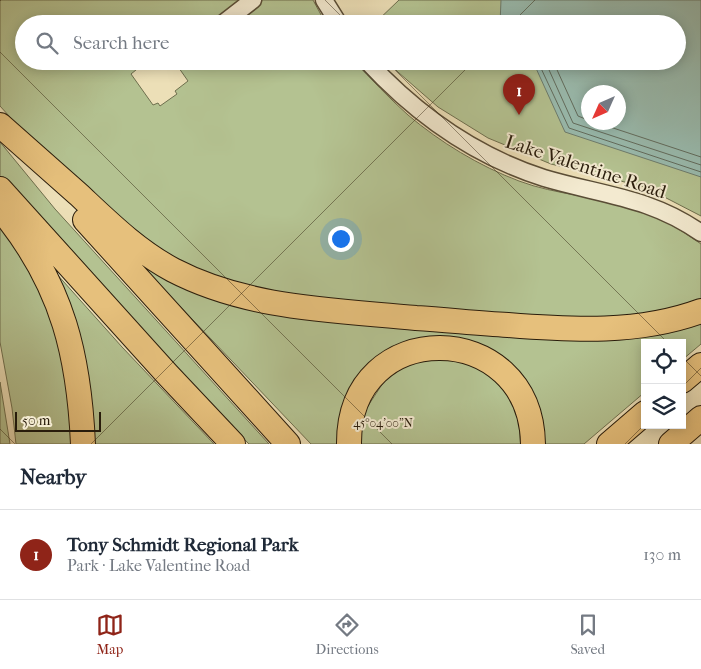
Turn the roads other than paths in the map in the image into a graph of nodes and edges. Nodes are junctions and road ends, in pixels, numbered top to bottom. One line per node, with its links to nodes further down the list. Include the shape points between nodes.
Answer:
1 (253, 0): 3 (street)
2 (324, 0): 4 (street)
3 (234, 15)
4 (333, 15)
5 (375, 70): 9 (street, Lake Valentine Road, via 413,106 486,154 542,177 648,205)
6 (0, 125): 10 (highway, via 136,246 173,270 238,296 308,308 576,329 638,326); 17 (highway)
7 (0, 189): 16 (highway)
8 (0, 208): 15 (highway, via 38,261 60,307 75,360)
9 (701, 233)
10 (701, 311)
11 (701, 365): 12 (highway)
12 (686, 378)
13 (641, 416): 20 (highway)
14 (701, 418): 21 (highway)
15 (83, 444)
16 (233, 444)
17 (288, 444)
18 (349, 444): 19 (highway, via 355,406 376,373 405,354 427,348 451,348 477,356 509,379 518,389 528,412)
19 (532, 444)
20 (609, 444)
21 (671, 444)

